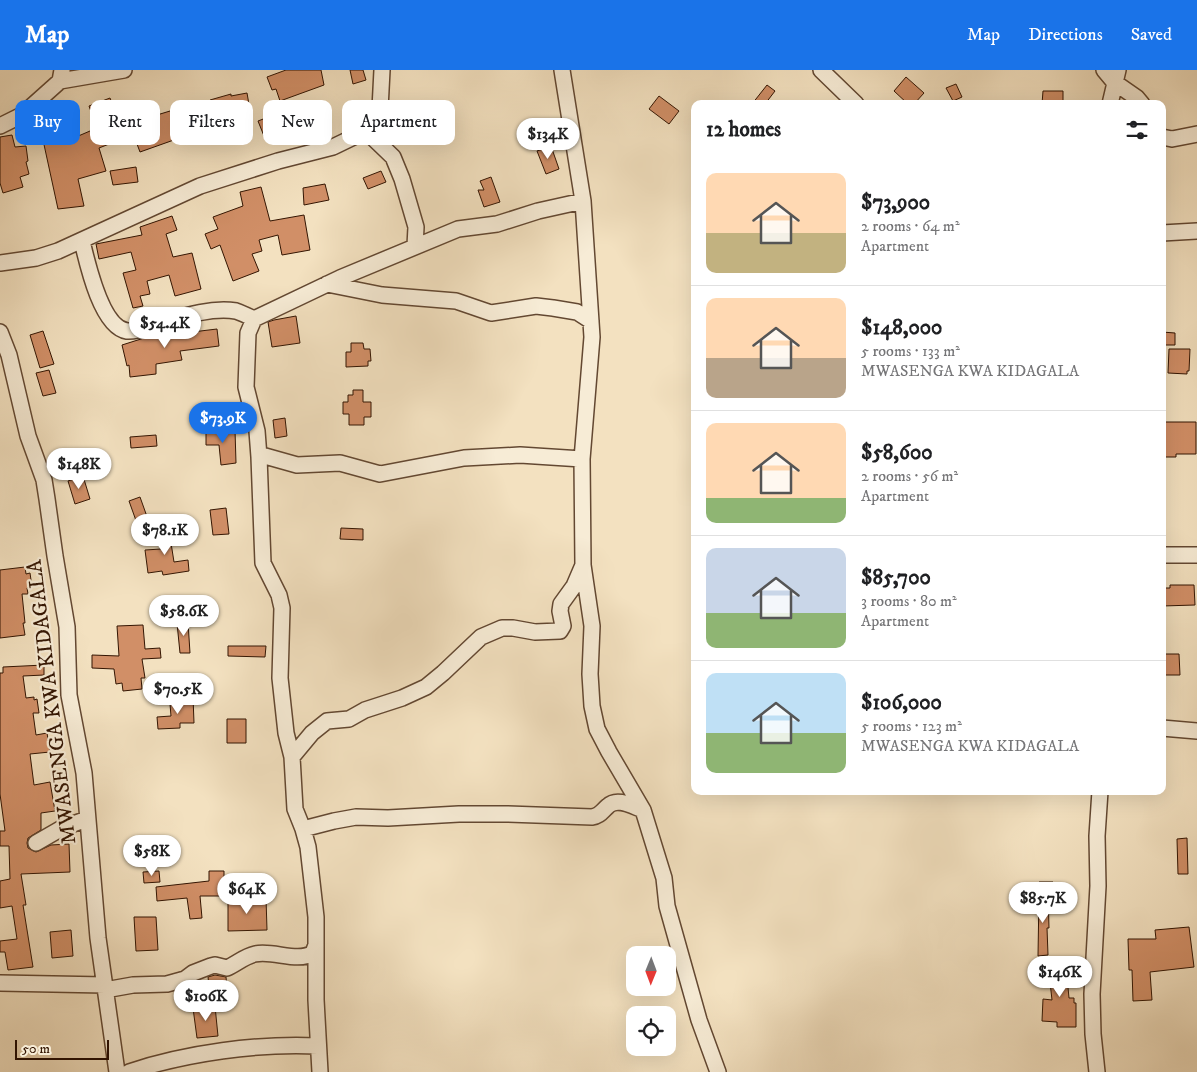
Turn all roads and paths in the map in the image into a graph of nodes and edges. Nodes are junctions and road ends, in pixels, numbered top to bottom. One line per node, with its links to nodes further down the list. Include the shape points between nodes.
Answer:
1 (124, 70): 6 (street)
2 (382, 70): 8 (street)
3 (562, 70): 17 (street)
4 (821, 70): 9 (street)
5 (1104, 70): 7 (street)
6 (61, 76): 12 (street, via 22,115)
7 (1116, 76): 10 (street); 11 (street)
8 (380, 100)
9 (852, 100)
10 (1111, 100)
11 (1139, 100)
12 (0, 126)
13 (1197, 134): 14 (street, via 1172,139)
14 (1166, 137)
15 (342, 143): 20 (street, via 200,186)
16 (381, 145): 21 (street, via 393,157 402,179 416,227)
17 (583, 201): 21 (street, via 497,224 458,229); 25 (street)
18 (1197, 230): 19 (street)
19 (1166, 233)
20 (82, 241): 22 (street, via 36,258); 24 (street, via 94,288 111,319 126,331 189,314 218,311 236,312)
21 (415, 246): 23 (street)
22 (0, 263)
23 (327, 284): 24 (street); 25 (street, via 382,295 456,301 491,313 536,306 553,308 577,312)
24 (254, 319): 27 (street, via 248,332 246,388 257,431)
25 (591, 321): 28 (street)
26 (0, 332): 39 (street, MWASENGA KWA KIDAGALA, via 9,355 28,436 44,480 67,627 69,695 83,765)
27 (259, 457): 28 (street, via 297,464 340,463 380,474 464,458 520,455); 32 (street, via 263,563 282,608 280,678)
28 (582, 459): 31 (street)
29 (1197, 554): 30 (street)
30 (1166, 555)
31 (583, 565): 35 (street, via 562,604 563,626 560,631 536,632 513,628 494,631 480,637 426,687 364,710 349,719 327,721); 38 (street, via 592,626 590,674 597,729)
32 (285, 724): 35 (street, via 300,732); 36 (street)
33 (1166, 728): 34 (street)
34 (1197, 731)
35 (312, 733): 36 (street)
36 (292, 757): 40 (street, via 295,809)
37 (1100, 795): 50 (street, via 1092,994)
38 (642, 810): 40 (street, via 618,802 609,804 592,817 487,814 356,817); 49 (street, via 664,878 666,906 699,1020)
39 (87, 819): 41 (street, via 62,828); 44 (street, MWASENGA KWA KIDAGALA)
40 (303, 829): 42 (street, via 316,917)
41 (36, 843)
42 (316, 945): 44 (street, via 314,953 305,956 255,954 227,968 210,966 185,979 166,984); 45 (street)
43 (0, 983): 44 (street)
44 (105, 987): 46 (street, MWASENGA KWA KIDAGALA)
45 (318, 1046): 47 (street, via 214,1052); 48 (street)
46 (117, 1072)
47 (130, 1072)
48 (320, 1072)
49 (718, 1072)
50 (1097, 1072)

